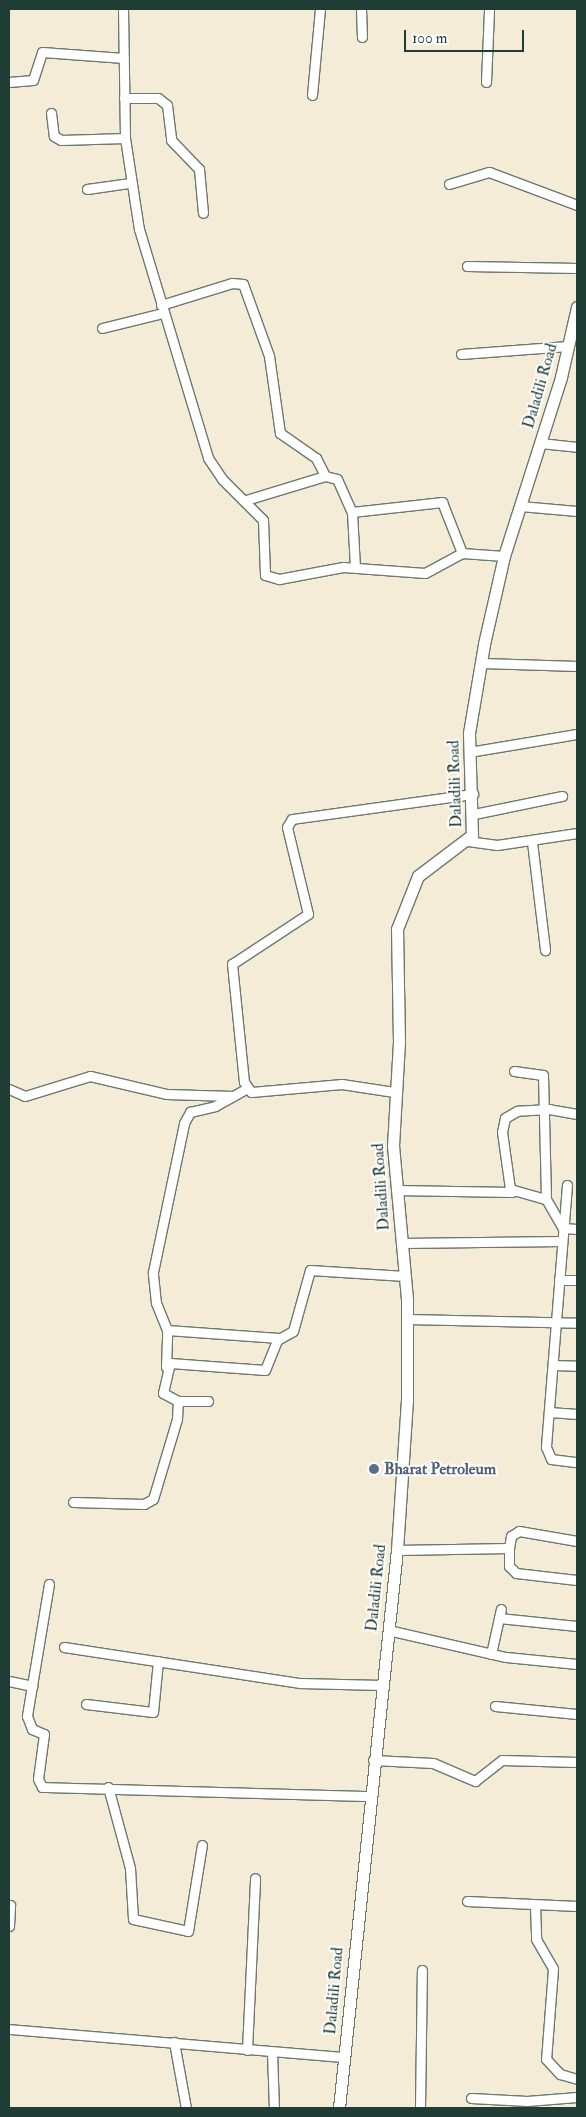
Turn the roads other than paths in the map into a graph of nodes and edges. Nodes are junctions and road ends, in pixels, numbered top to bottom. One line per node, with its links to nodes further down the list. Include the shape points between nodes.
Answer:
1 (124, 9): 6 (street)
2 (320, 9): 9 (street)
3 (361, 9): 5 (street)
4 (489, 9): 8 (street)
5 (362, 37)
6 (124, 58): 7 (street, via 42,52 37,56 34,80); 10 (street)
7 (9, 82)
8 (486, 82)
9 (312, 95)
10 (124, 98): 12 (street); 17 (street, via 158,98 167,104 171,140 199,169)
11 (51, 113): 12 (street, via 57,139)
12 (125, 138): 13 (street)
13 (129, 183): 15 (street); 21 (street)
14 (449, 184): 16 (street, via 489,172)
15 (87, 189)
16 (577, 205)
17 (203, 213)
18 (467, 266): 19 (street)
19 (577, 268)
20 (577, 307): 23 (main road, Daladili Road)
21 (162, 309): 22 (street); 27 (street, via 232,283 243,284 269,356 280,434 316,458); 28 (street, via 208,458 222,479)
22 (102, 328)
23 (568, 346): 24 (street); 25 (main road, Daladili Road)
24 (462, 354)
25 (540, 444): 26 (street); 29 (main road, Daladili Road)
26 (577, 447)
27 (325, 476): 28 (street); 31 (street, via 341,484)
28 (246, 500): 34 (street, via 263,520 263,570 269,578)
29 (520, 506): 30 (street); 33 (main road, Daladili Road)
30 (577, 511)
31 (352, 512): 32 (street, via 442,502); 34 (street)
32 (462, 553): 33 (street); 34 (street, via 425,573)
33 (504, 556): 35 (main road, Daladili Road)
34 (354, 567)
35 (482, 663): 36 (street); 38 (main road, Daladili Road)
36 (577, 666)
37 (577, 734): 38 (street)
38 (469, 752): 39 (main road, Daladili Road)
39 (473, 794): 41 (main road, Daladili Road); 47 (street, via 288,822 308,914 236,958 231,972)
40 (562, 796): 41 (street)
41 (474, 814): 43 (main road, Daladili Road)
42 (577, 834): 44 (street)
43 (468, 841): 44 (street, via 496,845); 49 (main road, Daladili Road, via 418,876 400,913)
44 (532, 842): 45 (street)
45 (544, 950)
46 (514, 1071): 51 (street, via 542,1073)
47 (247, 1088): 49 (street, via 256,1093 342,1084); 50 (street)
48 (9, 1089): 50 (street, via 24,1096 90,1076 166,1094)
49 (394, 1092): 54 (main road, Daladili Road)
50 (233, 1096): 67 (street, via 190,1112 184,1123 153,1272 156,1303)
51 (545, 1109): 52 (street); 55 (street, via 517,1111 502,1123); 56 (street)
52 (577, 1114)
53 (567, 1185): 57 (street)
54 (396, 1190): 55 (street); 60 (main road, Daladili Road)
55 (512, 1192): 56 (street)
56 (546, 1199): 57 (street)
57 (563, 1228): 58 (street); 59 (street)
58 (577, 1229)
59 (562, 1241): 60 (street); 62 (street)
60 (402, 1243): 61 (main road, Daladili Road)
61 (406, 1276): 64 (main road, Daladili Road); 68 (street, via 313,1268 308,1274 293,1331)
62 (559, 1280): 63 (street); 65 (street)
63 (577, 1280)
64 (407, 1319): 65 (street); 80 (main road, Daladili Road, via 407,1401)
65 (556, 1323): 66 (street); 69 (street)
66 (577, 1323)
67 (167, 1330): 68 (street); 71 (street)
68 (279, 1338): 71 (street, via 264,1370 173,1362)
69 (553, 1365): 70 (street); 74 (street)
70 (577, 1366)
71 (166, 1367): 72 (street, via 163,1394)
72 (178, 1401): 73 (street); 77 (street, via 177,1419 151,1502)
73 (208, 1401)
74 (549, 1412): 75 (street); 76 (street, via 547,1455 555,1461)
75 (577, 1414)
76 (577, 1462)
77 (73, 1502)
78 (577, 1541): 79 (street, via 519,1531 511,1536)
79 (509, 1548): 80 (street); 81 (street, via 510,1566 516,1573)
80 (397, 1550): 84 (main road, Daladili Road)
81 (577, 1580)
82 (49, 1584): 91 (street)
83 (577, 1626): 86 (street, via 500,1613)
84 (388, 1630): 86 (street); 90 (main road, Daladili Road)
85 (64, 1647): 87 (street)
86 (491, 1654): 88 (street)
87 (158, 1661): 90 (street, via 300,1683); 92 (street, via 153,1712)
88 (577, 1664)
89 (9, 1682): 91 (street)
90 (381, 1685): 95 (main road, Daladili Road)
91 (32, 1686): 97 (street, via 27,1721 44,1738 39,1784 46,1788)
92 (86, 1704)
93 (496, 1706): 94 (street)
94 (577, 1714)
95 (373, 1760): 96 (street, via 433,1763 475,1781 502,1760); 98 (main road, Daladili Road)
96 (577, 1762)
97 (108, 1787): 98 (street); 99 (street, via 130,1868 133,1920 188,1931)
98 (369, 1796): 111 (main road, Daladili Road)
99 (202, 1845)
100 (255, 1878): 109 (street)
101 (467, 1901): 103 (street)
102 (10, 1905): 105 (street)
103 (536, 1905): 104 (street); 112 (street, via 536,1940 553,1969 546,2059 560,2074)
104 (577, 1906)
105 (9, 1926)
106 (422, 1970): 118 (street)
107 (9, 2029): 108 (street)
108 (174, 2042): 109 (street); 115 (street)
109 (247, 2050): 110 (street)
110 (272, 2052): 111 (street); 116 (street)
111 (344, 2057): 117 (main road, Daladili Road)
112 (577, 2079)
113 (471, 2098): 114 (street, via 527,2101)
114 (577, 2098): 119 (street)
115 (186, 2108)
116 (274, 2108)
117 (339, 2108)
118 (420, 2108)
119 (576, 2108)

